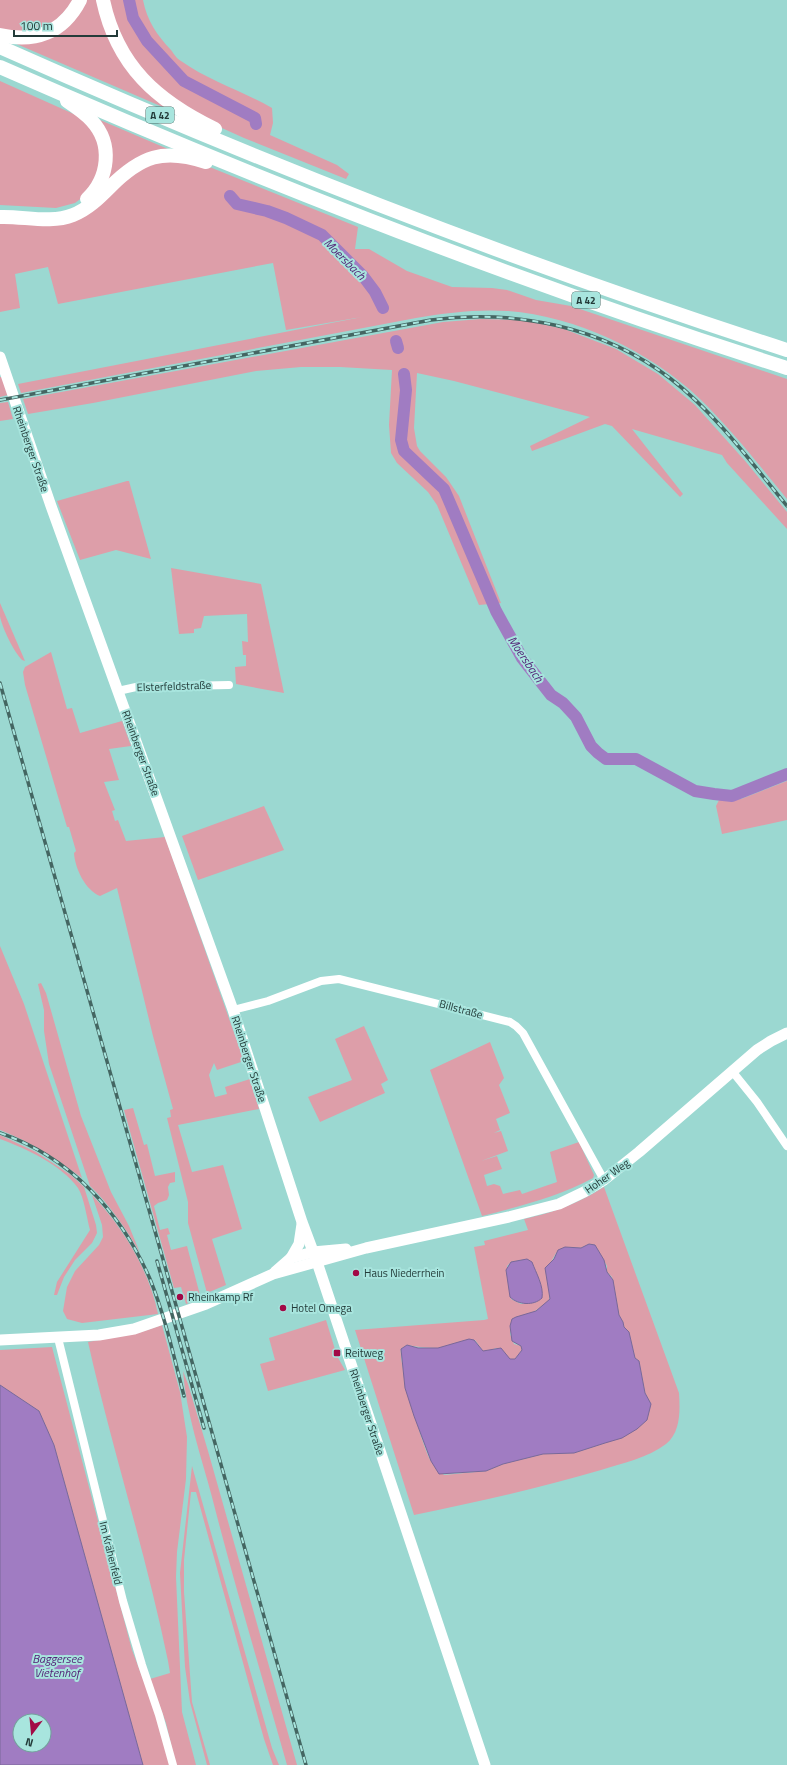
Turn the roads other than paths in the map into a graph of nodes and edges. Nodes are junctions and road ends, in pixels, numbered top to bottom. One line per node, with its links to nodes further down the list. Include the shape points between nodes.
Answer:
1 (80, 0): 3 (highway, via 68,19 49,32 27,38)
2 (103, 0): 7 (highway, via 117,42 126,58 149,86 178,109 244,142)
3 (0, 35)
4 (0, 46): 7 (highway, A 42)
5 (0, 67): 6 (highway, A 42)
6 (49, 88): 8 (highway, A 42); 9 (highway, via 89,117 100,131 104,140 106,160 103,175 96,189 86,200 64,211)
7 (269, 161): 11 (highway, A 42, via 474,241)
8 (236, 166): 10 (highway, via 179,155 158,156 136,165 89,206 71,216 49,219); 13 (highway, A 42, via 472,259)
9 (0, 208)
10 (0, 217)
11 (787, 350)
12 (0, 357): 15 (main road, Rheinberger Straße)
13 (787, 368)
14 (229, 685): 15 (street, Elsterfeldstraße, via 136,687)
15 (118, 691): 16 (main road, Rheinberger Straße)
16 (233, 1010): 20 (street, Billstraße, via 268,1001 321,981 340,979 510,1022 523,1034); 21 (main road, Rheinberger Straße)
17 (787, 1033): 18 (main road, Hoher Weg, via 766,1044)
18 (732, 1072): 19 (street, via 757,1102); 20 (main road, Hoher Weg)
19 (787, 1146)
20 (604, 1180): 22 (main road, Hoher Weg, via 572,1198 546,1208)
21 (302, 1222): 22 (main road, Rheinberger Straße); 23 (main road, via 299,1244)
22 (315, 1257): 23 (main road); 24 (main road); 28 (main road, Rheinberger Straße)
23 (291, 1258): 24 (main road)
24 (273, 1274): 25 (main road, via 206,1304 142,1327 99,1335)
25 (58, 1338): 26 (main road); 27 (street, Im Krähenfeld, via 123,1601)
26 (0, 1340)
27 (173, 1765)
28 (485, 1765)

